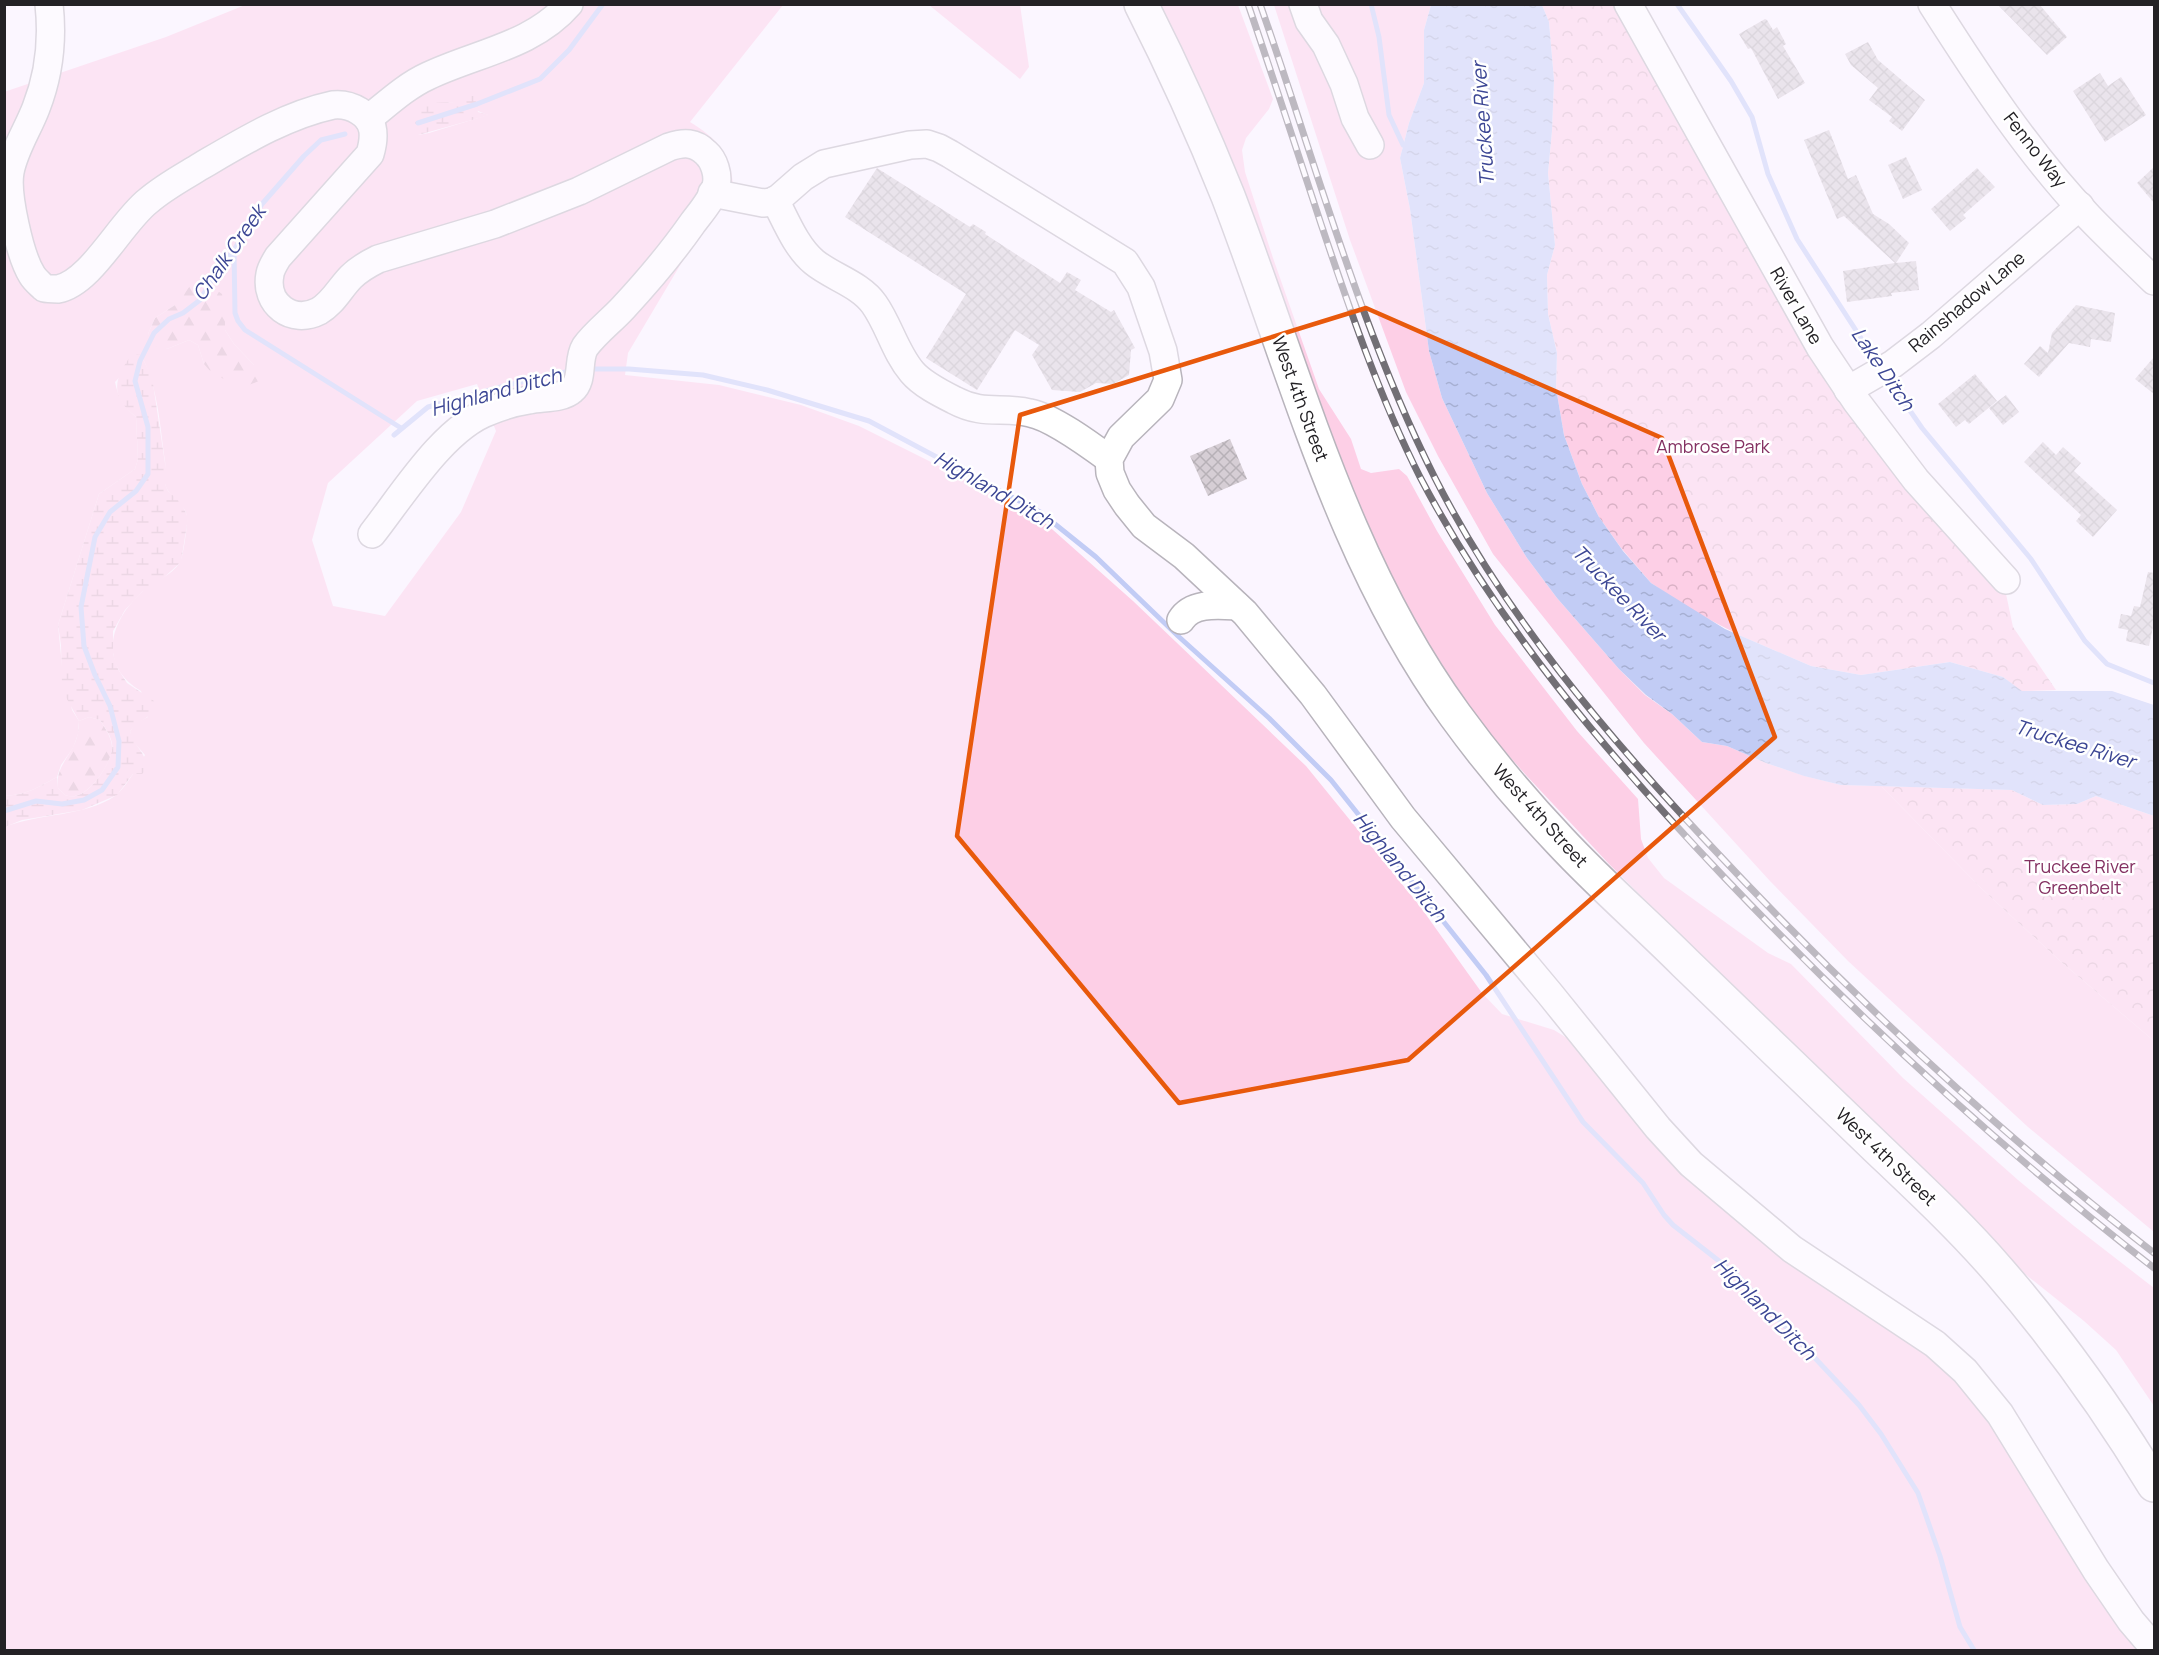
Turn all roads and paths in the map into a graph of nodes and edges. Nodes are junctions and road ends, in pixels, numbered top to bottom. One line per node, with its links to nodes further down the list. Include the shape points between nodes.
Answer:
1 (49, 4): 7 (street, via 50,56 37,106 10,173 10,194 23,256 32,277 44,288 58,289 73,282 146,202 254,137 303,114 335,105 352,106)
2 (569, 4): 7 (street, via 541,30 424,78)
3 (1141, 4): 19 (main road, West 4th Street, via 1199,126 1228,198 1345,517 1395,619 1451,710 1563,844 1995,1266 2096,1393)
4 (1303, 4): 8 (street, via 1326,45)
5 (1628, 4): 13 (street, River Lane, via 1799,313)
6 (1932, 4): 11 (street, Fenno Way, via 2008,116)
7 (368, 119): 9 (street, via 373,124 374,140 370,154 278,257 270,273 270,291 276,305 287,313 304,315 319,311 363,266 378,259 495,225 683,143 697,145 709,155 716,171)
8 (1370, 146)
9 (712, 193): 10 (street, via 763,203); 15 (street, via 666,260 584,348 577,385 571,392 508,405 468,421 433,456)
10 (775, 200): 14 (street, via 799,246 811,260 873,302 903,358 925,383 970,407 1042,417); 14 (street, via 824,164 927,144 950,154 1125,262 1141,287 1163,351 1168,380 1160,399 1121,437)
11 (2080, 206): 12 (street, Fenno Way); 13 (street, Rainshadow Lane, via 1931,334)
12 (2154, 281)
13 (1859, 384): 16 (street, River Lane, via 1916,480)
14 (1109, 459): 17 (street, via 1117,490 1144,526 1184,556)
15 (372, 534)
16 (2006, 580)
17 (1237, 606): 18 (street, via 1201,608 1185,614); 20 (street, via 1313,695 1403,818 1691,1164 1792,1249 1935,1344 1965,1371 2000,1414 2096,1570)
18 (1181, 620)
19 (2154, 1485)
20 (2154, 1647)

